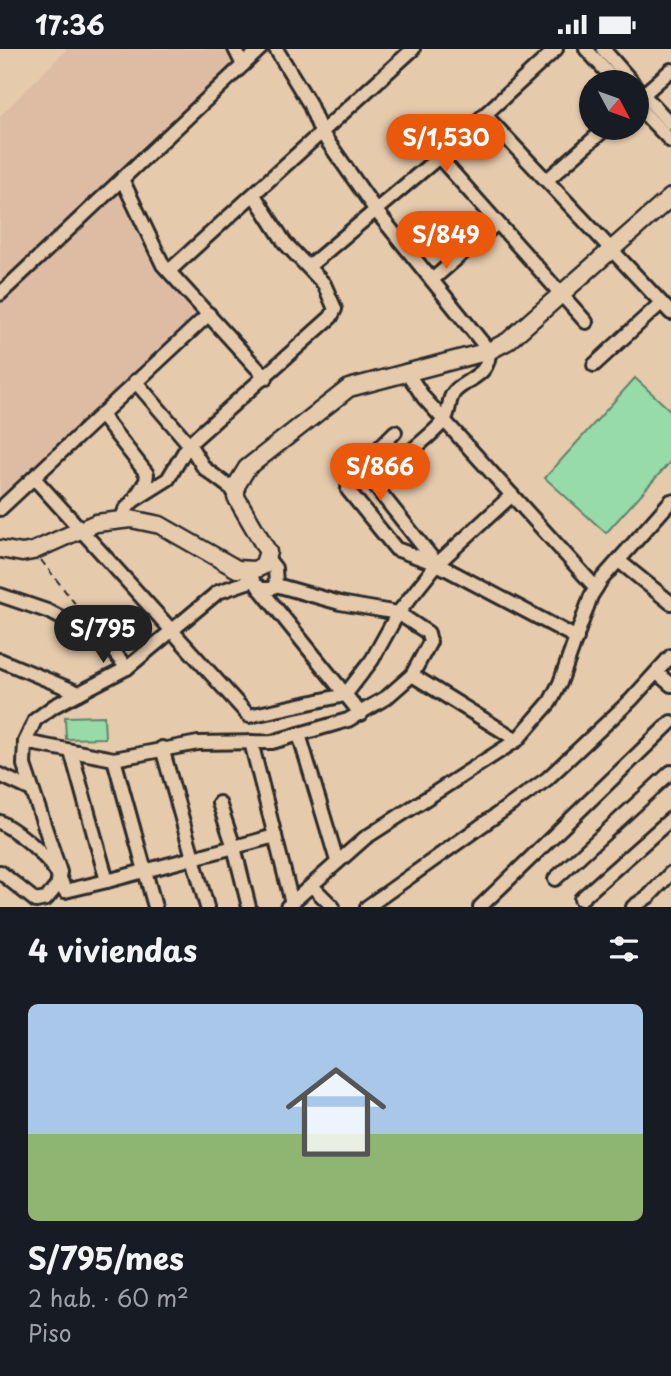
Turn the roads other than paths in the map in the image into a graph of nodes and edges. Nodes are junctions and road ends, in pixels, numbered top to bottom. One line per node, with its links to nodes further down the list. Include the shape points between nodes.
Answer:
1 (235, 49): 8 (street)
2 (260, 49): 8 (street)
3 (276, 49): 17 (street)
4 (413, 49): 17 (street)
5 (556, 49): 15 (street)
6 (586, 49): 9 (street)
7 (603, 49): 10 (street)
8 (243, 65): 21 (street)
9 (605, 70)
10 (621, 70)
11 (671, 70): 12 (street)
12 (649, 88)
13 (649, 106): 16 (street)
14 (649, 112): 19 (street)
15 (486, 116): 20 (street); 22 (street)
16 (671, 124)
17 (321, 132): 23 (street); 25 (street)
18 (592, 140): 22 (street)
19 (671, 141)
20 (439, 157): 25 (street); 26 (street)
21 (122, 179): 29 (street); 31 (street)
22 (547, 180): 27 (street)
23 (254, 195): 28 (street, via 285,243); 29 (street)
24 (671, 197): 27 (main road)
25 (377, 212): 28 (street); 30 (street)
26 (496, 224): 30 (street); 32 (street)
27 (612, 249): 32 (main road); 33 (street)
28 (308, 267): 40 (street, via 324,283 335,309)
29 (169, 271): 35 (street)
30 (432, 280): 37 (street)
31 (0, 294)
32 (562, 295): 36 (street); 37 (main road, via 519,333)
33 (661, 303): 34 (street); 38 (street)
34 (671, 313)
35 (209, 314): 40 (street); 41 (street)
36 (586, 322)
37 (489, 351): 39 (main road); 43 (street, via 483,372 450,398)
38 (594, 365)
39 (406, 371): 43 (street); 47 (main road, via 338,394 247,468)
40 (266, 378): 45 (street)
41 (135, 381): 42 (street); 45 (street)
42 (101, 415): 46 (street); 49 (street, via 147,474)
43 (445, 420): 48 (street); 57 (street, via 378,478 375,486)
44 (395, 432): 57 (street, via 349,478 348,489 396,549)
45 (189, 444): 47 (street, via 211,476); 49 (street, via 168,479)
46 (34, 478): 51 (street); 53 (street)
47 (236, 492): 56 (main road, via 241,509 265,545)
48 (512, 495): 57 (street); 60 (street)
49 (133, 501): 52 (street)
50 (671, 501): 55 (street)
51 (0, 509)
52 (122, 519): 53 (main road); 58 (main road, via 160,525)
53 (79, 530): 54 (main road, via 33,551); 64 (street)
54 (0, 549)
55 (619, 561): 60 (street); 62 (street)
56 (265, 562): 58 (main road); 59 (street, via 275,569)
57 (437, 564): 63 (street); 65 (street)
58 (253, 580): 59 (street, via 270,589); 64 (street, via 218,592); 73 (street)
59 (276, 585): 63 (street)
60 (596, 588): 65 (street)
61 (0, 595): 68 (street, via 50,612 104,640)
62 (671, 603)
63 (398, 613): 70 (street, via 430,637); 73 (street, via 372,660)
64 (172, 632): 68 (street); 73 (street, via 244,715)
65 (577, 638): 77 (street, via 550,702)
66 (671, 656): 69 (street)
67 (0, 660): 72 (street)
68 (127, 668): 72 (street)
69 (657, 673): 71 (street); 106 (street, via 547,779)
70 (412, 675): 74 (street); 77 (street)
71 (671, 685)
72 (79, 693): 78 (street, via 35,720)
73 (345, 695): 74 (street)
74 (361, 714): 76 (street)
75 (671, 722): 107 (street)
76 (299, 734): 79 (street); 92 (street)
77 (517, 740): 92 (street)
78 (25, 742): 81 (street); 85 (street, via 24,765)
79 (251, 742): 80 (street); 89 (street)
80 (162, 748): 82 (street); 91 (street)
81 (71, 751): 82 (street); 98 (street)
82 (114, 759): 93 (street)
83 (671, 772): 97 (street)
84 (0, 775): 85 (street)
85 (32, 790): 95 (street)
86 (219, 803): 90 (street)
87 (671, 819): 100 (street)
88 (0, 822): 95 (street)
89 (275, 836): 90 (street); 101 (street)
90 (234, 847): 91 (street); 104 (street)
91 (194, 857): 93 (street); 103 (street)
92 (337, 861): 99 (street)
93 (147, 870): 98 (street); 102 (street)
94 (0, 872): 95 (street, via 36,901 46,899 57,886)
95 (60, 872): 98 (street, via 65,891)
96 (671, 873): 108 (street)
97 (555, 879)
98 (107, 881)
99 (312, 885): 101 (street); 105 (street)
100 (581, 898)
101 (289, 905)
102 (155, 907)
103 (207, 907)
104 (249, 907)
105 (333, 907)
106 (367, 907)
107 (480, 907)
108 (633, 907)

